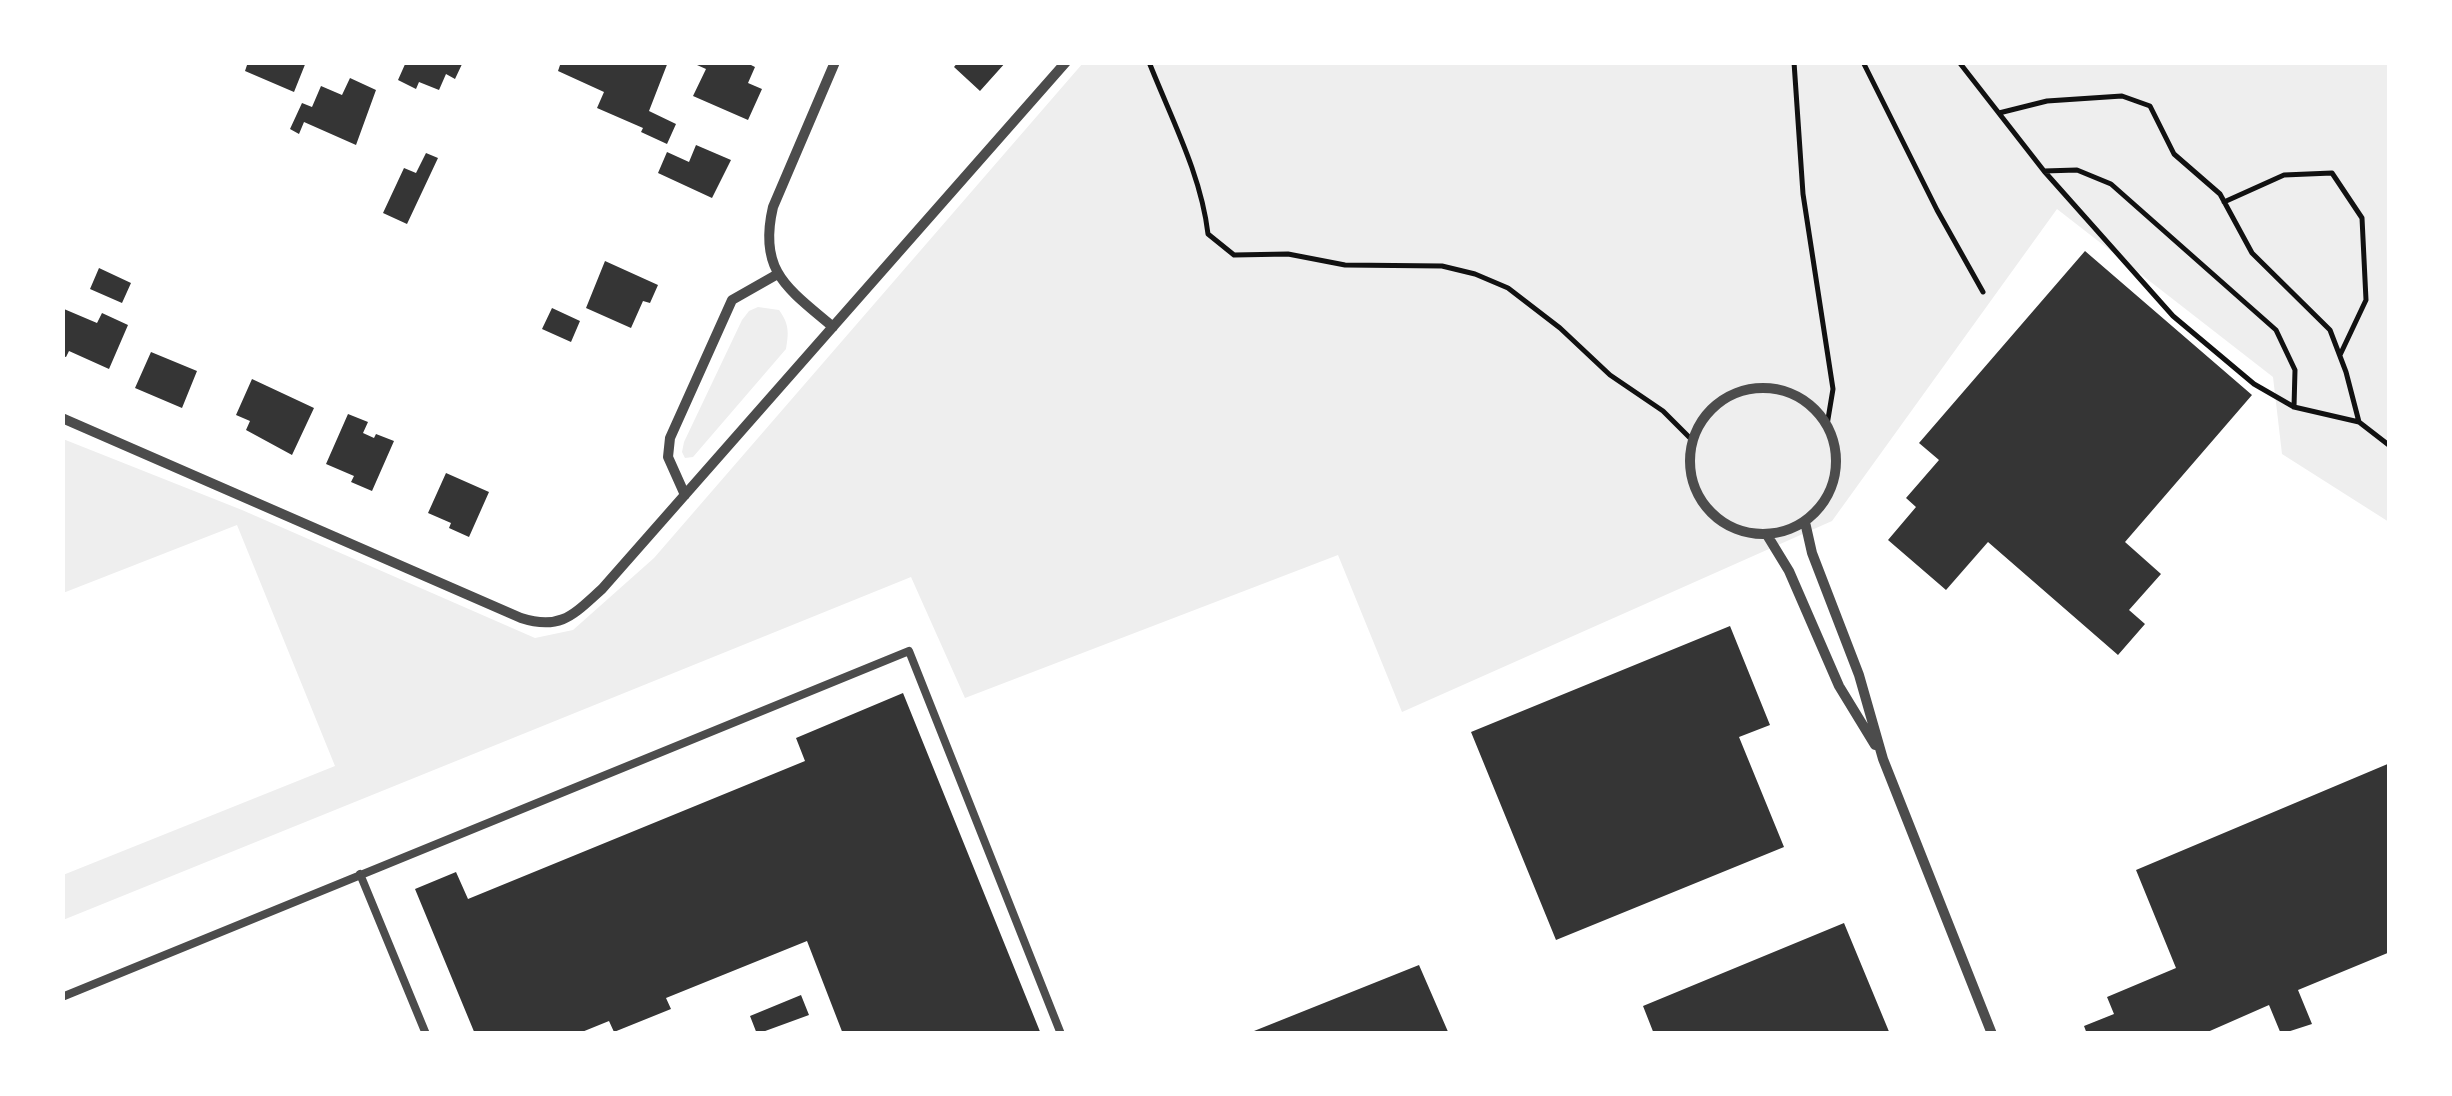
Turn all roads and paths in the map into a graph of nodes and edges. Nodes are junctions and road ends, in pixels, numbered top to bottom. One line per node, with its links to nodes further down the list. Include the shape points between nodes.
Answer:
1 (835, 62): 10 (street, via 773,206 768,249)
2 (1066, 62): 12 (street)
3 (1149, 62): 18 (path, via 1188,159 1208,234 1234,256 1288,254 1475,274 1508,288)
4 (1794, 62): 17 (path, via 1803,194 1833,389)
5 (1863, 62): 11 (path)
6 (1959, 62): 7 (path)
7 (1999, 113): 8 (path); 9 (path, via 2122,96 2150,106 2174,154)
8 (2044, 171): 14 (path, via 2173,316 2254,384); 14 (path, via 2077,170 2112,184 2276,330 2295,370)
9 (2224, 202): 13 (path, via 2252,253 2330,330); 13 (path, via 2284,175 2332,173 2362,218 2366,300)
10 (776, 275): 12 (street); 20 (street, via 732,300 670,438 668,458)
11 (1984, 292)
12 (833, 327): 20 (street)
13 (2340, 355): 16 (path)
14 (2294, 406): 16 (path)
15 (62, 418): 20 (street, via 538,624 573,616)
16 (2359, 422): 19 (path)
17 (1828, 425): 18 (street, via 1791,393 1743,390 1720,401); 21 (street, via 1835,478)
18 (1692, 440): 22 (street, via 1693,487 1705,507 1722,523)
19 (2390, 446)
20 (684, 495)
21 (1805, 522): 22 (street); 23 (street)
22 (1767, 535): 23 (street, via 1839,686)
23 (1883, 759): 28 (street)
24 (360, 874): 25 (lane); 26 (lane); 27 (lane, via 909,651)
25 (62, 997)
26 (426, 1034)
27 (1060, 1034)
28 (1992, 1034)

